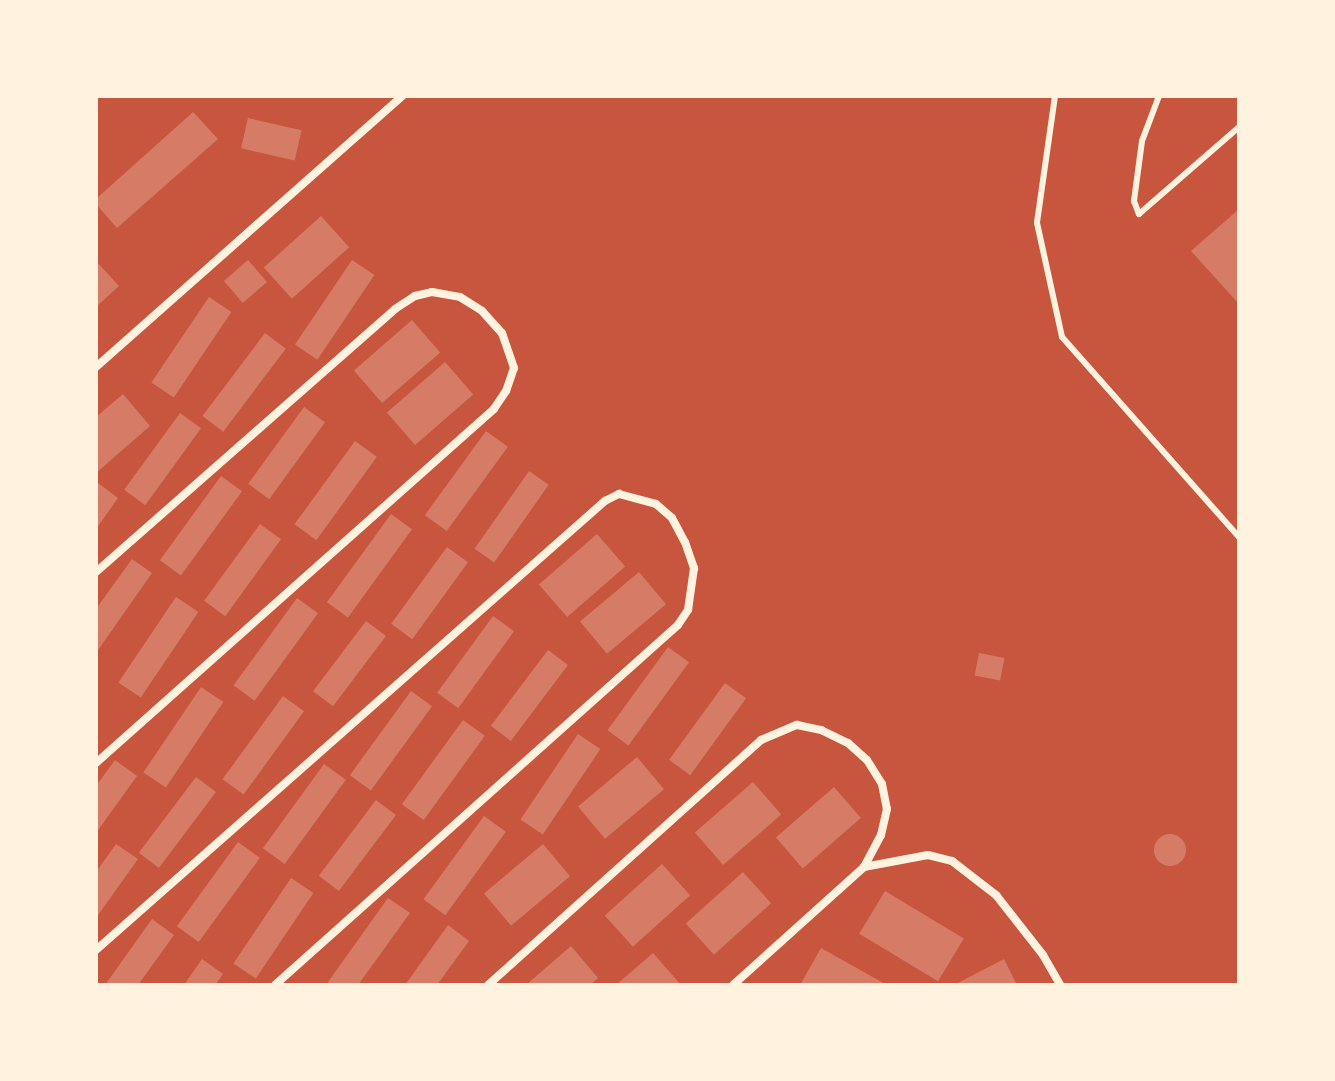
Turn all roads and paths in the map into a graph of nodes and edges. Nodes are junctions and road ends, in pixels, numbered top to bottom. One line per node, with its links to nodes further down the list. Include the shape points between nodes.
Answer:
1 (402, 96): 5 (street)
2 (1055, 96): 6 (lane, via 1037,223 1062,337)
3 (1159, 96): 4 (lane, via 1142,141 1134,201 1139,214)
4 (1239, 127)
5 (96, 367)
6 (1239, 537)
7 (96, 572): 8 (street, via 415,296 432,292 460,297 502,333 514,368 494,409)
8 (96, 763)
9 (864, 867): 12 (street, via 881,835 887,809 882,784 848,743 797,725 779,730 761,740); 13 (street); 14 (street, via 928,855 952,861 996,895)
10 (96, 950): 11 (street, via 605,501 619,494 656,504 672,518 694,568 694,590 678,625)
11 (275, 985)
12 (488, 985)
13 (733, 985)
14 (1060, 985)

